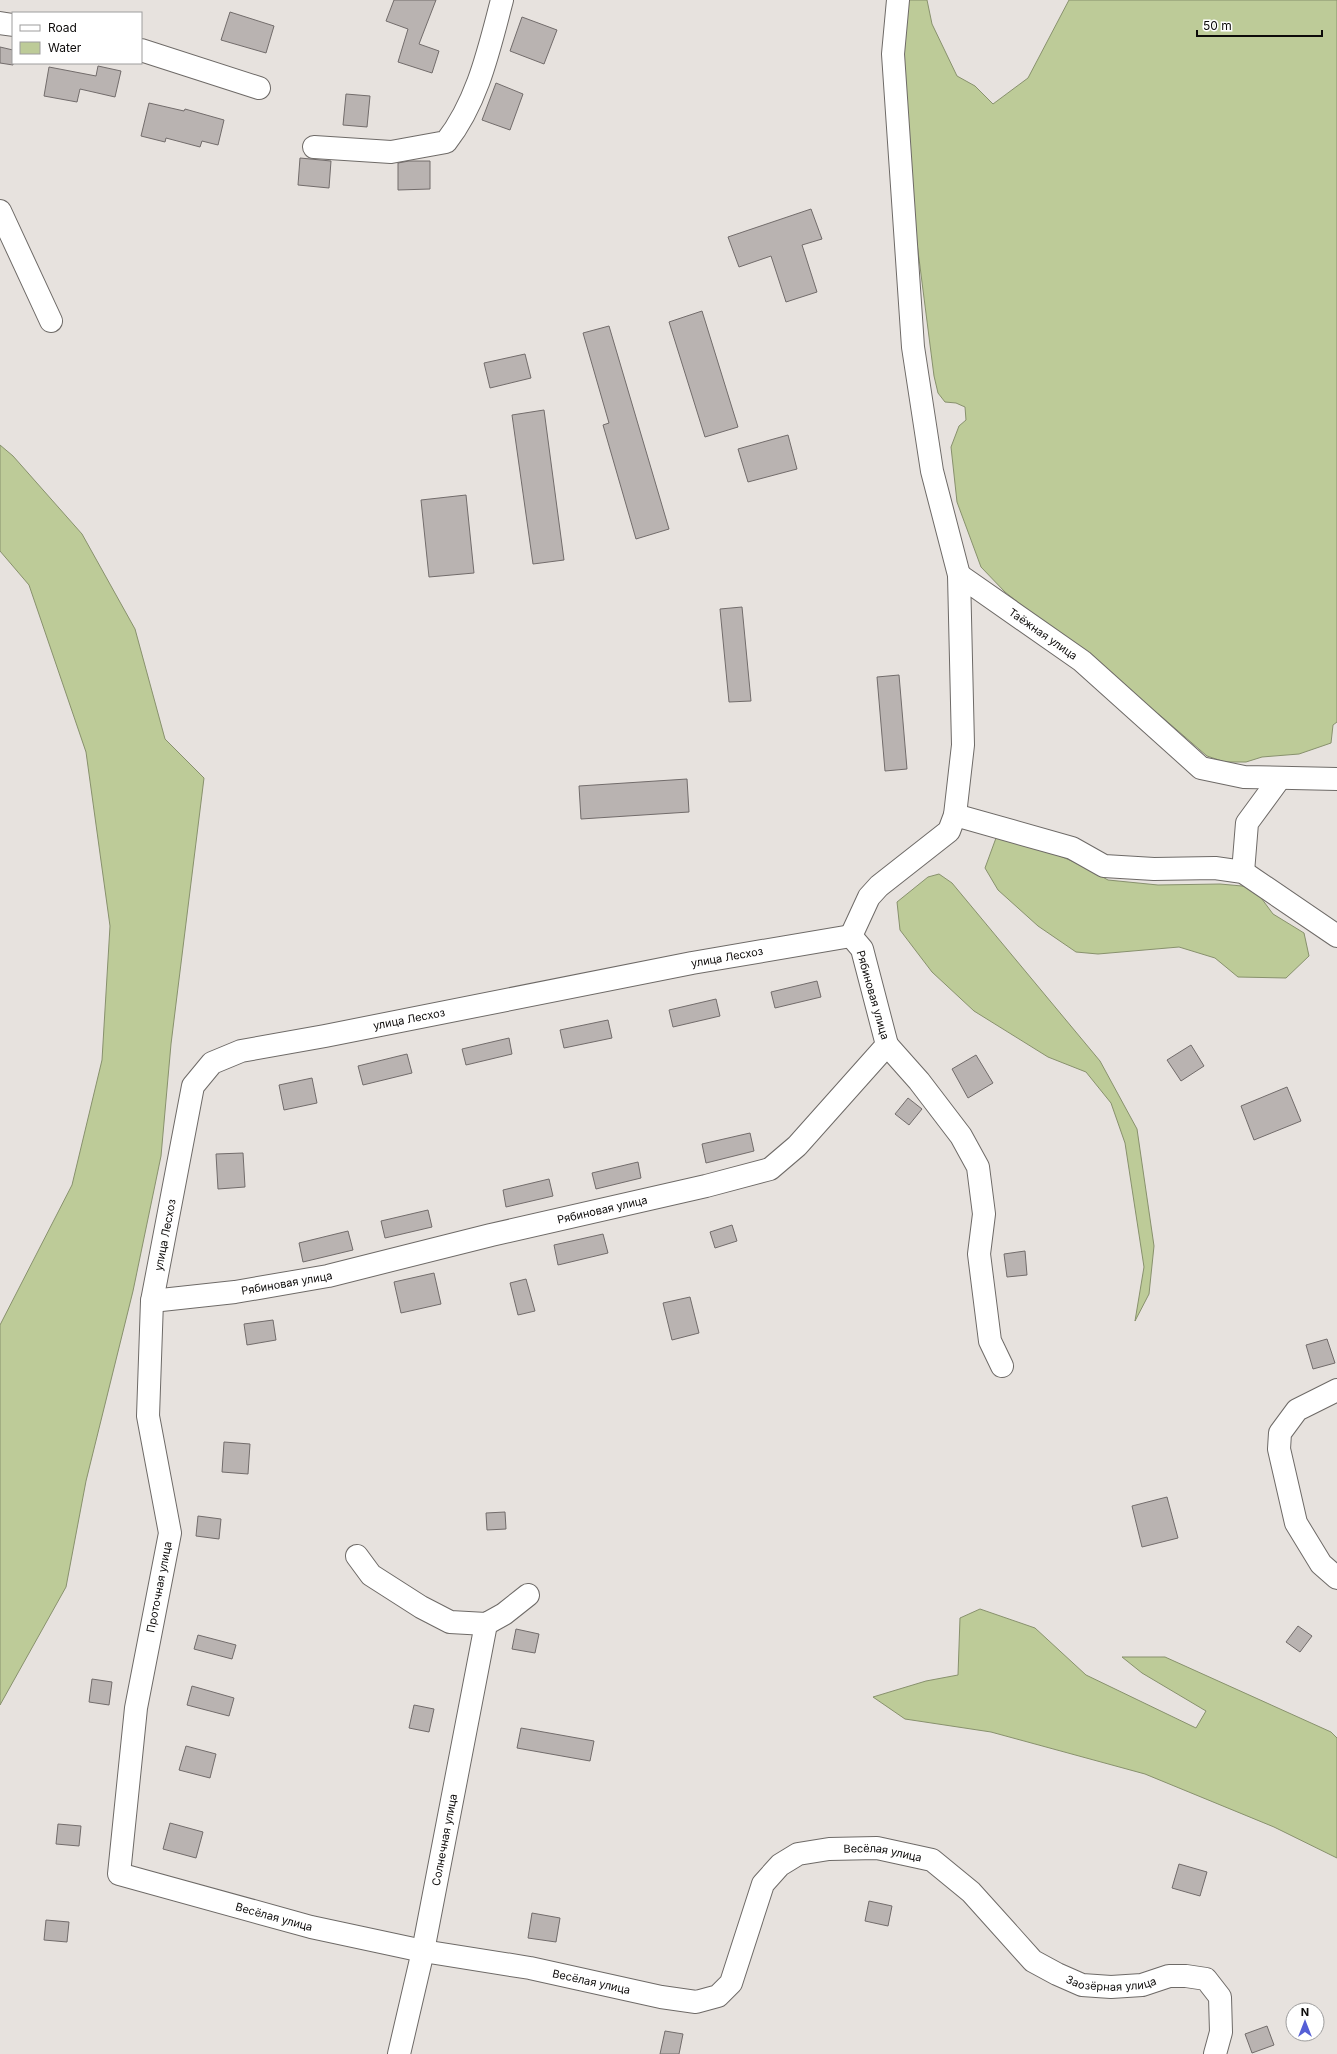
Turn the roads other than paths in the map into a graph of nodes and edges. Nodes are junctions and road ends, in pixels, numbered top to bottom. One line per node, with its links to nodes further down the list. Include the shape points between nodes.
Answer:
1 (502, 0): 7 (street, via 481,77 459,125 446,142 391,152)
2 (898, 0): 10 (street, via 893,54 913,347 932,470)
3 (0, 23): 4 (street)
4 (12, 25)
5 (142, 50): 6 (street)
6 (258, 88)
7 (314, 147)
8 (0, 211): 9 (street)
9 (51, 321)
10 (959, 574): 11 (street, Таёжная улица, via 1082,661 1201,768 1244,777); 13 (street, via 963,745)
11 (1280, 778): 12 (street, Таёжная улица); 14 (street, via 1247,823)
12 (1337, 779)
13 (955, 815): 14 (street, via 1072,848 1104,866 1154,869 1215,868); 15 (street, via 949,831 879,886 869,897)
14 (1243, 872): 16 (street)
15 (851, 936): 17 (street, Рябиновая улица, via 862,949); 18 (street, улица Лесхоз, via 692,963 241,1051 212,1063 193,1086)
16 (1337, 936)
17 (887, 1045): 18 (street, Рябиновая улица, via 797,1146 770,1169 328,1276 235,1292); 19 (street, via 919,1081 961,1136 978,1167 984,1214 979,1254 990,1341)
18 (152, 1301): 25 (street, Проточная улица, via 148,1416 170,1533 136,1708)
19 (1002, 1366)
20 (1337, 1390): 22 (street, via 1297,1410 1280,1433 1279,1449 1296,1523 1321,1564)
21 (356, 1556): 24 (street, via 371,1575 421,1607 450,1622)
22 (1337, 1578)
23 (528, 1595): 24 (street)
24 (486, 1624): 27 (street, Солнечная улица)
25 (120, 1874): 27 (street, Весёлая улица, via 311,1927)
26 (971, 1892): 27 (street, Весёлая улица, via 932,1860 910,1854 877,1848 829,1848 798,1854 780,1865 763,1884 730,1983 718,1996 696,2002 661,1997 530,1968); 29 (street, Заозёрная улица, via 1033,1961 1082,1985 1142,1985 1169,1976 1206,1979 1220,1997 1221,2032)
27 (423, 1951): 28 (street, Солнечная улица)
28 (399, 2054)
29 (1215, 2054)

